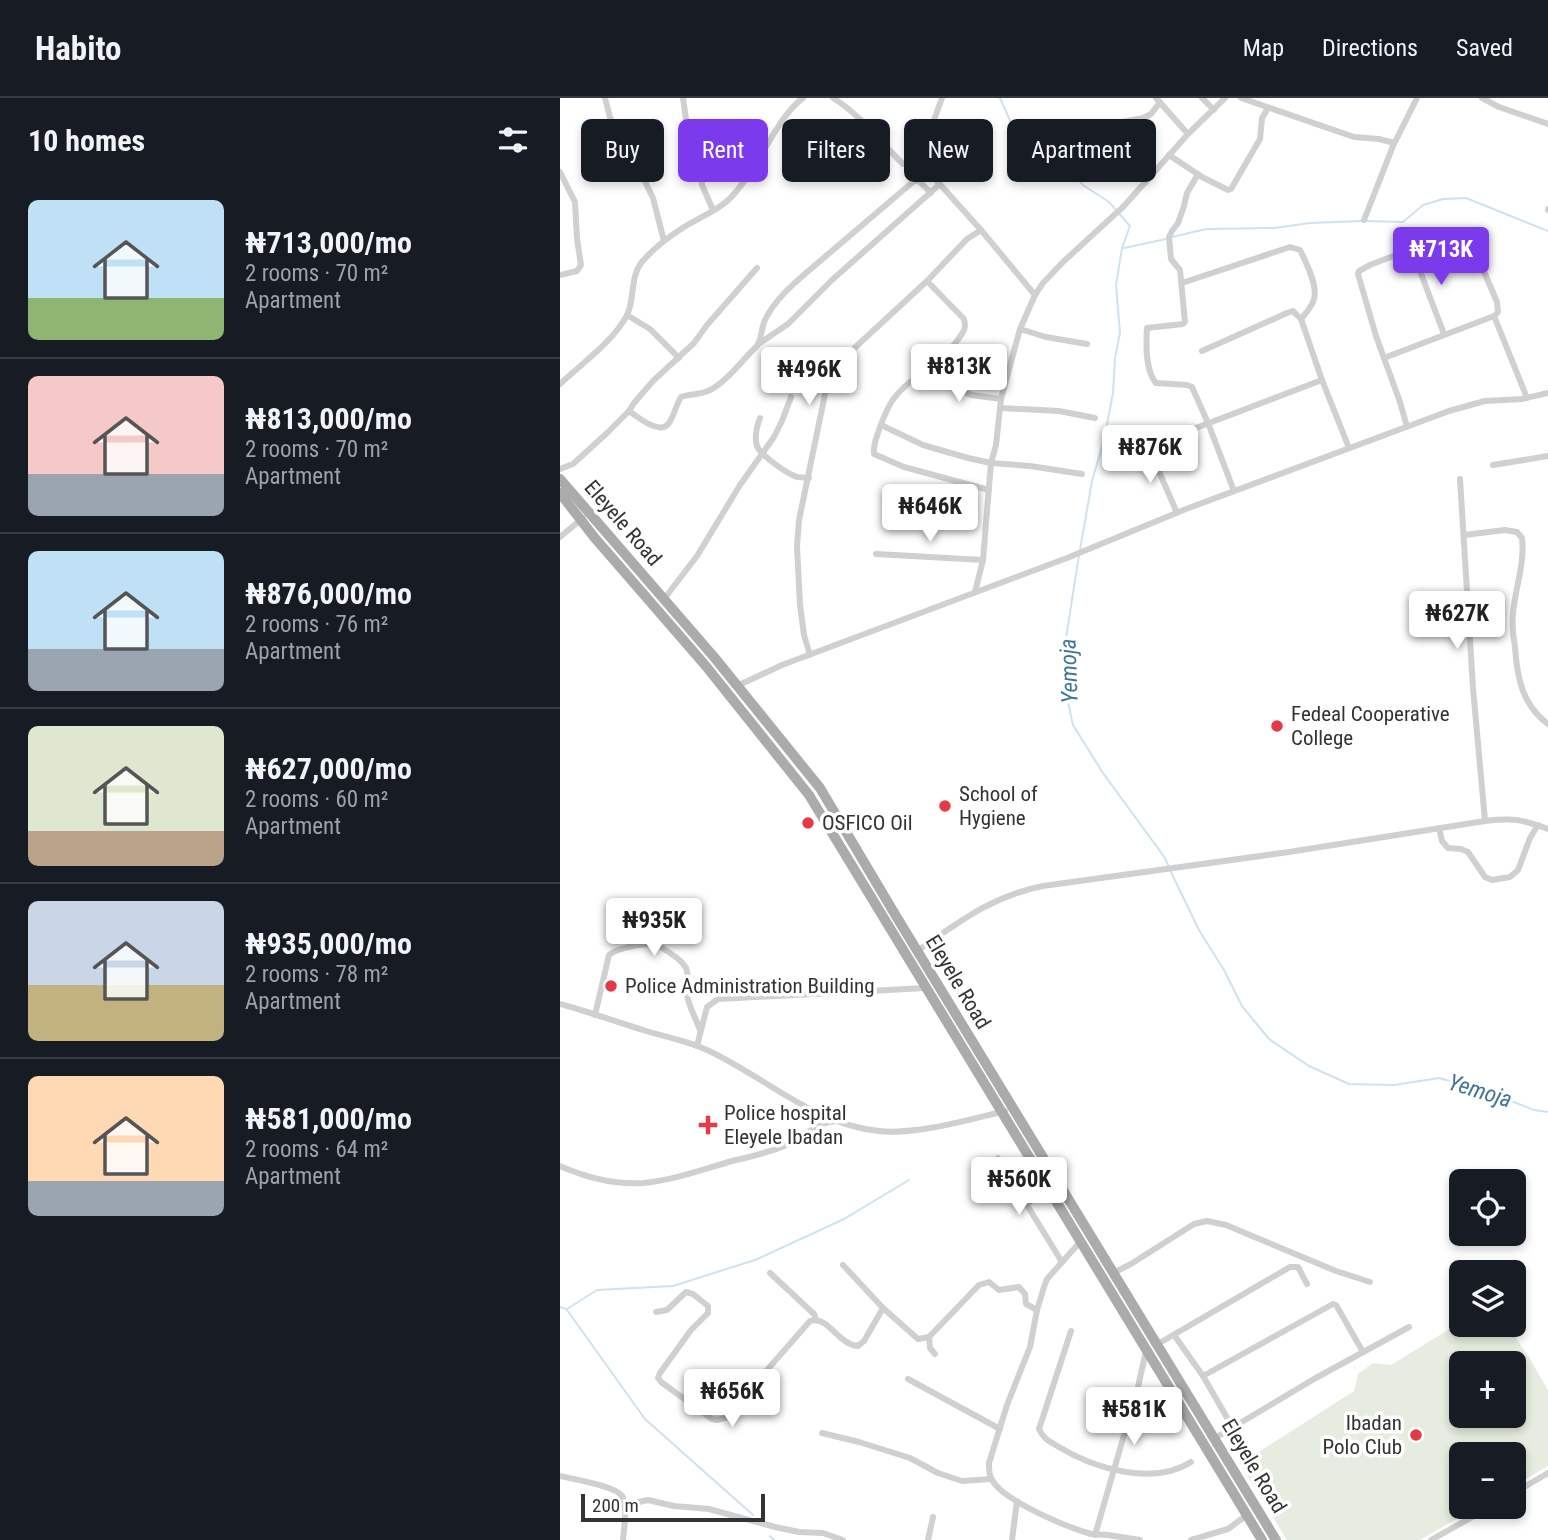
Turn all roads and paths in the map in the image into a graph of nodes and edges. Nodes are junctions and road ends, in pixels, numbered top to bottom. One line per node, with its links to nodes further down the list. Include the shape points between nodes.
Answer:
1 (605, 98): 28 (street, via 613,129 653,198)
2 (683, 98): 25 (street, via 690,141)
3 (833, 98): 20 (street, via 862,120)
4 (942, 98): 14 (street)
5 (1202, 98): 13 (street)
6 (1225, 98): 13 (street)
7 (1241, 98): 12 (street)
8 (1417, 98): 18 (street)
9 (1482, 98): 16 (street)
10 (799, 99): 25 (street, via 748,177)
11 (1158, 100): 15 (street, via 1151,114); 17 (street)
12 (1268, 108): 18 (street, via 1354,137); 21 (street, via 1260,139 1231,189)
13 (1214, 110): 17 (street)
14 (934, 119)
15 (1138, 119)
16 (1548, 124)
17 (1188, 134): 19 (street)
18 (1394, 143): 26 (street)
19 (1169, 155): 21 (street); 34 (street)
20 (904, 164)
21 (1198, 174): 33 (street, via 1169,239 1171,259 1181,270)
22 (561, 177): 31 (street, via 575,202 581,265 577,271)
23 (940, 184): 24 (street); 27 (street)
24 (931, 193): 40 (street, via 788,324); 40 (street, via 914,181 806,273 771,310)
25 (713, 211): 28 (street)
26 (1364, 220)
27 (981, 230): 32 (street); 34 (street)
28 (664, 241): 35 (street, via 638,267)
29 (1412, 250): 36 (street, via 1456,232 1468,234 1498,306); 39 (street); 44 (street, via 1358,274)
30 (757, 268): 43 (street)
31 (560, 275)
32 (927, 281): 45 (street, via 965,324 957,341); 68 (street, via 829,374)
33 (1182, 283): 37 (street, via 1294,247 1300,250 1315,289 1312,305); 56 (street, via 1185,322 1147,328 1149,370 1156,383 1192,387)
34 (1035, 295): 38 (street)
35 (627, 315): 43 (street, via 650,329); 47 (street, via 599,349)
36 (1494, 316): 39 (street); 50 (street)
37 (1301, 319): 42 (street, via 1293,311); 46 (street)
38 (1020, 330): 41 (street); 51 (street)
39 (1444, 334): 44 (street)
40 (760, 343): 53 (street, via 715,388 681,397 666,427 656,427)
41 (1087, 344)
42 (1202, 351)
43 (679, 358): 53 (street)
44 (1384, 358): 58 (street)
45 (927, 376): 51 (street, via 971,395); 57 (street, via 918,377 896,396)
46 (1322, 380): 56 (street); 60 (street)
47 (560, 384)
48 (1548, 393): 50 (street)
49 (791, 397): 61 (street, via 774,437)
50 (1527, 398): 58 (street, via 1476,403)
51 (1001, 399): 52 (street)
52 (1000, 408): 55 (street); 64 (street)
53 (629, 411): 66 (street, via 573,464)
54 (760, 418): 61 (street, via 756,438)
55 (1095, 418)
56 (1208, 423): 59 (street); 72 (street)
57 (881, 425): 64 (street, via 923,445); 71 (street, via 874,454)
58 (1407, 427): 60 (street)
59 (1147, 446): 63 (street); 75 (street)
60 (1349, 448): 72 (street)
61 (761, 452): 68 (street, via 786,472); 81 (street, via 697,556)
62 (1548, 456): 65 (street)
63 (1112, 460)
64 (991, 463): 67 (street); 71 (street)
65 (1493, 465)
66 (560, 469)
67 (1082, 474)
68 (809, 478): 82 (street, via 797,546 800,605)
69 (560, 479): 74 (main road, Eleyele Road)
70 (1460, 479): 76 (street)
71 (989, 490): 79 (street)
72 (1234, 491): 75 (street)
73 (560, 493): 74 (main road, Eleyele Road)
74 (582, 513): 77 (street); 81 (main road, Eleyele Road); 86 (main road, Eleyele Road, via 594,537)
75 (1177, 513): 80 (street)
76 (1464, 535): 84 (street, via 1505,530 1522,538 1513,612 1516,662 1528,704); 87 (street)
77 (560, 537)
78 (876, 554): 79 (street)
79 (983, 560): 80 (street)
80 (975, 592): 82 (street)
81 (664, 599): 83 (main road, Eleyele Road)
82 (810, 655): 83 (street)
83 (737, 686): 85 (main road, Eleyele Road)
84 (1548, 724)
85 (820, 788): 86 (main road); 91 (main road, Eleyele Road)
86 (809, 795): 92 (main road, Eleyele Road)
87 (1485, 821): 88 (street, via 1515,819); 89 (street)
88 (1538, 825): 89 (street, via 1518,870 1510,877 1492,880 1468,852 1448,848); 90 (street)
89 (1439, 828): 91 (street, via 1043,886 976,910)
90 (1548, 829)
91 (917, 951): 97 (main road, Eleyele Road)
92 (925, 988): 95 (street, via 718,999 707,1007); 97 (main road, Eleyele Road)
93 (560, 1004): 94 (street)
94 (595, 1015): 95 (street, via 609,955 655,944 685,967 687,996); 96 (street)
95 (701, 1032): 96 (street)
96 (697, 1046): 98 (street)
97 (1008, 1111): 98 (street, via 890,1132); 101 (main road, Eleyele Road); 107 (main road, Eleyele Road)
98 (838, 1121): 100 (street, via 821,1124 775,1150 650,1182 607,1180)
99 (998, 1158): 102 (street)
100 (560, 1166)
101 (1049, 1191): 102 (street); 103 (main road, Eleyele Road)
102 (1026, 1204): 104 (street)
103 (1080, 1242): 104 (street); 119 (main road, Eleyele Road)
104 (1062, 1262): 111 (street, via 1047,1279)
105 (843, 1265): 110 (street)
106 (770, 1273): 113 (street)
107 (1113, 1273): 108 (street, via 1206,1221); 118 (main road, Eleyele Road)
108 (1370, 1282)
109 (1307, 1284): 116 (street, via 1298,1267 1290,1267)
110 (883, 1308): 113 (street, via 858,1346 844,1342); 117 (street, via 918,1339)
111 (1037, 1310): 117 (street, via 1026,1304 1020,1287 999,1290 989,1282 979,1285); 125 (street, via 1030,1347)
112 (656, 1311): 113 (street, via 667,1310 686,1292 708,1306 708,1313 658,1378 717,1420 725,1418)
113 (816, 1319)
114 (1409, 1327): 120 (street)
115 (1071, 1331): 129 (street, via 1039,1429 1042,1436 1066,1451)
116 (1174, 1335): 118 (street); 122 (street)
117 (929, 1337): 121 (street)
118 (1156, 1345): 127 (main road, Eleyele Road)
119 (1146, 1351): 129 (street); 136 (main road, Eleyele Road)
120 (1363, 1352): 122 (street, via 1333,1304); 124 (street)
121 (935, 1354)
122 (1203, 1376): 124 (street)
123 (908, 1379): 125 (street)
124 (1233, 1428): 127 (street)
125 (1000, 1429): 132 (street, via 989,1463)
126 (822, 1433): 132 (street, via 910,1458 962,1481)
127 (1215, 1438): 148 (main road, Eleyele Road)
128 (1191, 1462): 129 (street, via 1166,1473)
129 (1113, 1471): 139 (street)
130 (1548, 1473): 133 (street)
131 (560, 1476): 135 (street, via 610,1488 622,1496)
132 (991, 1479): 134 (street)
133 (1526, 1486)
134 (1017, 1501): 139 (street); 144 (street)
135 (625, 1511): 141 (street); 142 (street, via 648,1500)
136 (1247, 1515): 146 (street, via 1228,1529); 147 (main road, Eleyele Road)
137 (933, 1517): 143 (street)
138 (1469, 1519): 149 (street)
139 (1095, 1535): 140 (street)
140 (1126, 1539): 145 (street)
141 (623, 1540)
142 (844, 1540)
143 (928, 1540)
144 (1012, 1540)
145 (1140, 1540)
146 (1191, 1540)
147 (1262, 1540)
148 (1276, 1540)
149 (1431, 1540)

